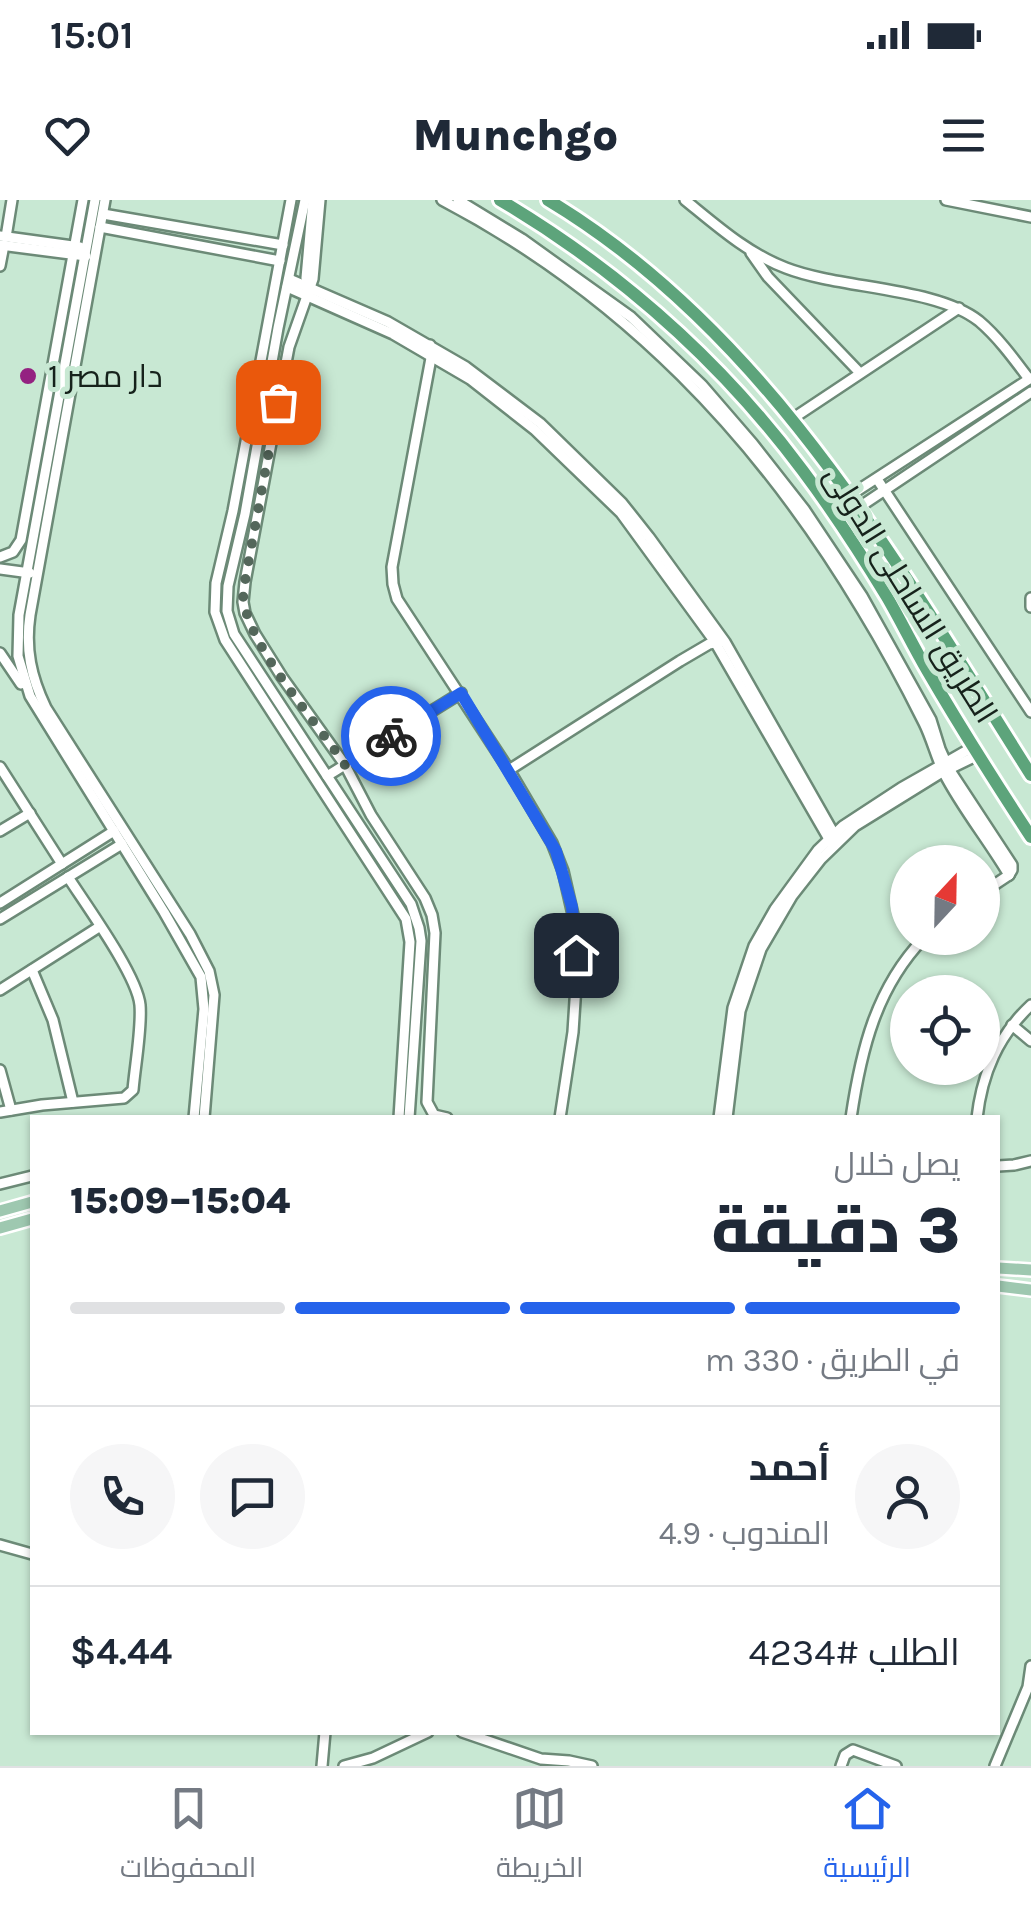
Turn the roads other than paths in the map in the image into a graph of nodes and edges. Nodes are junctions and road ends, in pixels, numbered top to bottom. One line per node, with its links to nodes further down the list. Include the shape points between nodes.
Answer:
1 (12, 200): 19 (street)
2 (83, 200): 20 (street)
3 (96, 200): 21 (street)
4 (105, 200): 14 (street)
5 (291, 200): 18 (street)
6 (304, 200): 17 (street)
7 (317, 200): 26 (street)
8 (442, 200): 55 (street, via 619,317 724,420 856,600)
9 (458, 200): 55 (street, via 631,317 728,414 862,596 931,720)
10 (500, 200): 43 (highway, الطريق الساحلى الدولى, via 636,294 720,372 806,474)
11 (548, 200): 35 (highway, الطريق الساحلى الدولى, via 694,312)
12 (684, 200): 22 (street)
13 (946, 200): 15 (street)
14 (103, 214): 16 (street); 18 (street)
15 (1031, 217)
16 (100, 227): 23 (street); 41 (street)
17 (296, 238): 18 (street); 25 (street)
18 (284, 240): 23 (street)
19 (3, 241): 20 (street); 24 (street)
20 (74, 250): 21 (street); 39 (street, via 21,540)
21 (87, 252): 41 (street)
22 (751, 252): 27 (street, via 812,276); 30 (street)
23 (280, 260): 28 (street)
24 (0, 266)
25 (288, 283): 26 (street); 28 (street)
26 (307, 291): 29 (street, via 388,322); 56 (street, via 282,381 243,602 282,677)
27 (959, 308): 30 (street); 31 (street)
28 (276, 313): 59 (street, via 227,611 234,634); 86 (street, via 215,612 225,640 402,909 410,942)
29 (430, 350): 48 (street, via 520,416 609,501); 50 (street, via 392,576 402,606)
30 (860, 373): 35 (street)
31 (1030, 379): 32 (street)
32 (1017, 386): 33 (street); 36 (street)
33 (1028, 395): 34 (street); 37 (street)
34 (1031, 408)
35 (792, 419): 38 (highway, الطريق الساحلى الدولى)
36 (878, 478): 37 (street); 38 (street)
37 (884, 489): 38 (street); 52 (street)
38 (854, 502): 42 (highway, الطريق الساحلى الدولى)
39 (0, 557)
40 (0, 568): 41 (street)
41 (32, 573): 51 (street, via 17,636); 70 (street, via 28,653 38,690)
42 (909, 584): 43 (highway); 45 (highway, الطريق الساحلى الدولى)
43 (887, 597): 47 (highway, الطريق الساحلى الدولى)
44 (1031, 598): 46 (street)
45 (923, 606): 47 (highway); 58 (highway, الطريق الساحلى الدولى)
46 (1031, 607)
47 (899, 619): 53 (highway, الطريق الساحلى الدولى)
48 (720, 642): 57 (street); 64 (street)
49 (0, 653): 51 (street)
50 (461, 693): 56 (street); 57 (street)
51 (30, 696): 62 (street)
52 (1031, 712)
53 (975, 751): 55 (street); 63 (highway, الطريق الساحلى الدولى)
54 (0, 766): 60 (street)
55 (944, 767): 64 (street); 66 (street)
56 (347, 769): 59 (street); 88 (street, via 432,915 427,1102)
57 (509, 770): 89 (street, via 552,843 572,907 576,985)
58 (1031, 775)
59 (329, 779): 87 (street, via 420,928)
60 (30, 813): 61 (street); 68 (street)
61 (0, 831)
62 (114, 831): 65 (street); 68 (street)
63 (1031, 837)
64 (834, 840): 90 (street, via 782,910 756,962 737,1022)
65 (122, 844): 69 (street); 70 (street)
66 (998, 845)
67 (1000, 848): 71 (street, via 1012,865)
68 (62, 864): 72 (street)
69 (68, 877): 73 (street); 74 (street)
70 (150, 881): 84 (street, via 204,986); 85 (street, via 213,983)
71 (1000, 882)
72 (0, 903)
73 (0, 919)
74 (99, 927): 76 (street); 82 (street, via 139,1000 133,1086 124,1098)
75 (910, 955): 91 (street, via 874,1015)
76 (32, 970): 77 (street); 82 (street, via 53,1020)
77 (0, 990)
78 (1031, 1006): 79 (street)
79 (1012, 1025): 80 (street); 92 (street, via 984,1077)
80 (1031, 1042)
81 (0, 1070): 83 (street)
82 (73, 1102): 83 (street)
83 (5, 1111)
84 (194, 1115)
85 (204, 1115)
86 (398, 1115)
87 (409, 1115)
88 (438, 1115)
89 (560, 1115)
90 (723, 1115)
91 (852, 1115)
92 (978, 1115)
93 (1031, 1161): 94 (street)
94 (1000, 1166)
95 (30, 1176): 96 (street)
96 (0, 1184)
97 (30, 1203): 98 (main road)
98 (0, 1211)
99 (30, 1220): 100 (main road)
100 (0, 1228)
101 (1000, 1268): 102 (main road)
102 (1031, 1270)
103 (1000, 1286): 104 (main road)
104 (1031, 1290)
105 (0, 1545): 106 (street)
106 (30, 1553)
107 (1031, 1666): 116 (street)
108 (325, 1735): 111 (street)
109 (422, 1735): 112 (street)
110 (471, 1735): 113 (street, via 541,1759)
111 (322, 1766)
112 (344, 1766)
113 (592, 1766)
114 (841, 1766): 115 (street, via 852,1750)
115 (896, 1766)
116 (996, 1766)

